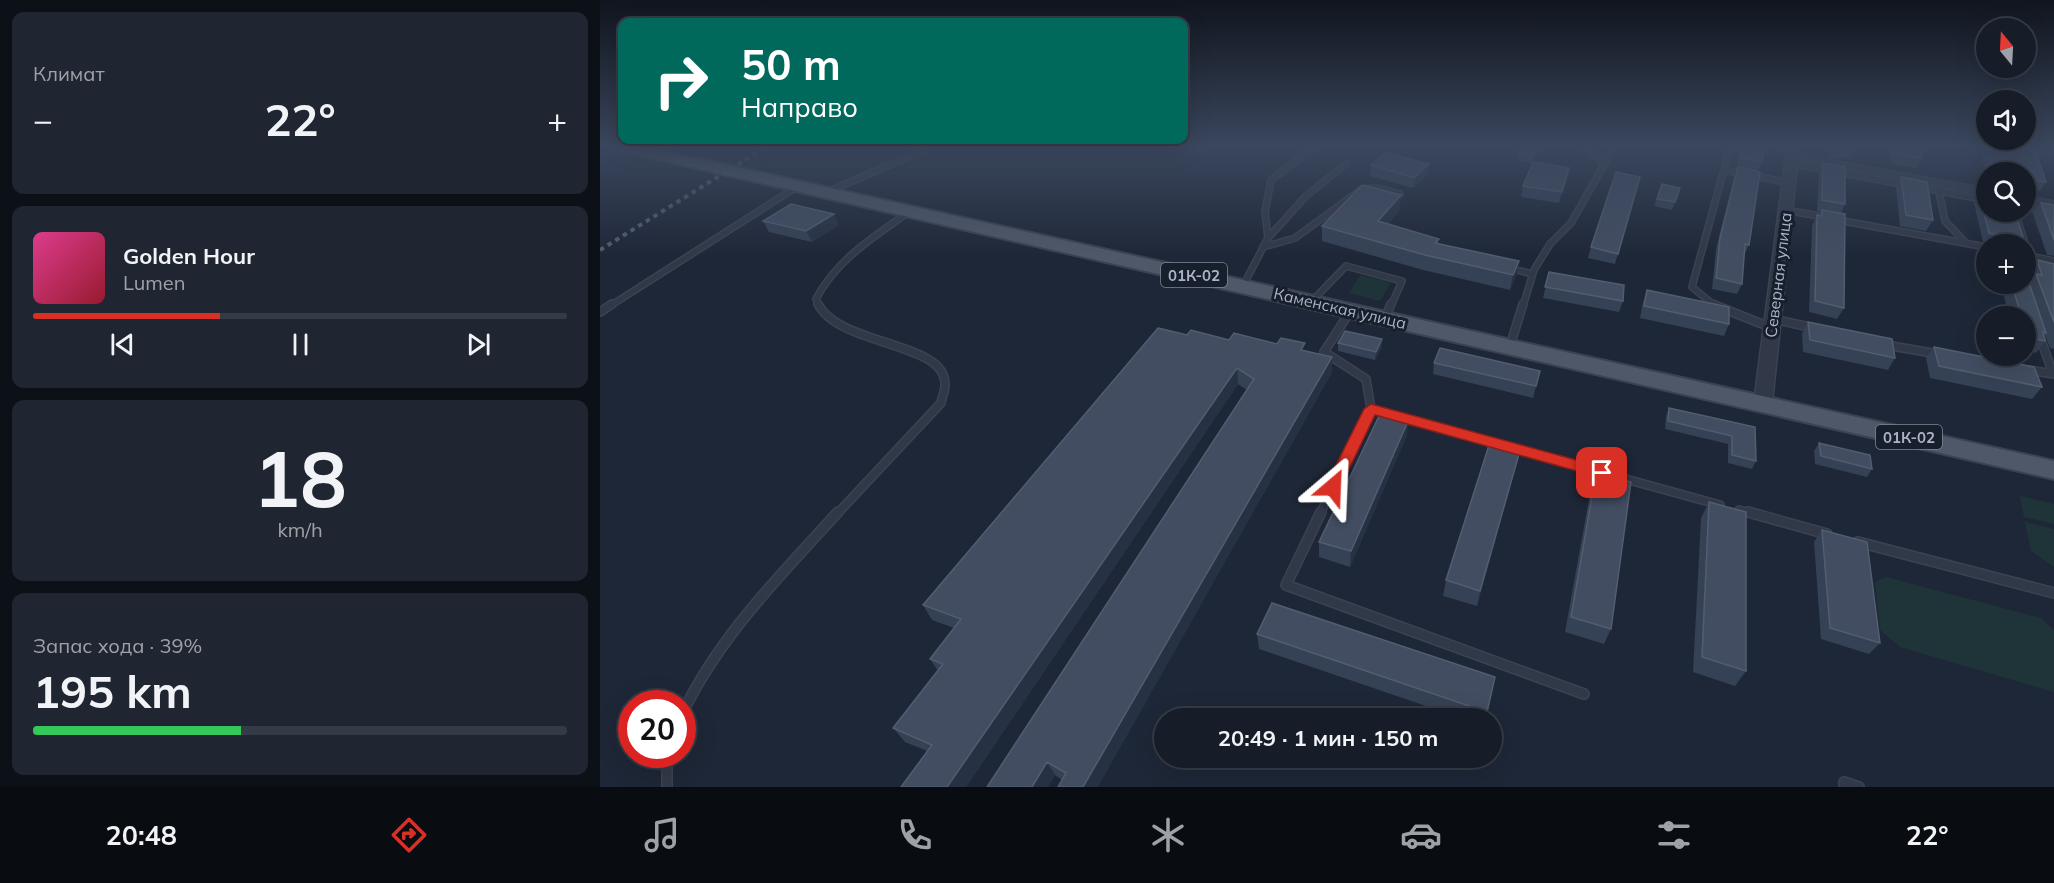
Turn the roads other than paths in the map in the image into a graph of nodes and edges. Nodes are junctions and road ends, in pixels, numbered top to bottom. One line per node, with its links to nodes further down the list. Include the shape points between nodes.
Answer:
1 (1788, 183): 18 (street, Северная улица)
2 (788, 184): 9 (main road, Каменская улица / 01К-02)
3 (845, 184): 12 (lane)
4 (1270, 184): 21 (lane, via 1264,212)
5 (1321, 184): 21 (lane)
6 (1594, 184): 28 (lane, via 1571,223 1550,244)
7 (1720, 184): 32 (lane, via 1692,287)
8 (1924, 184): 10 (street)
9 (798, 186): 12 (main road, Каменская улица / 01К-02); 34 (lane)
10 (1938, 187): 11 (street); 14 (lane); 22 (lane, via 1948,228)
11 (1976, 190)
12 (826, 192): 19 (main road, Каменская улица / 01К-02)
13 (1400, 194): 24 (lane, via 1362,189 1294,238)
14 (1976, 197)
15 (2036, 200): 16 (street)
16 (2054, 204)
17 (2036, 209): 20 (lane)
18 (1786, 210): 22 (lane); 36 (street, Северная улица)
19 (910, 211): 29 (main road, Каменская улица / 01К-02); 52 (lane, via 843,263 823,284 816,299 828,320 846,330 924,354 944,374 947,389 940,403 753,604)
20 (2054, 213)
21 (1268, 238): 24 (lane)
22 (1967, 244): 23 (lane)
23 (1976, 245)
24 (1263, 247): 29 (lane)
25 (2036, 257): 26 (lane)
26 (2054, 261)
27 (1499, 266): 28 (lane)
28 (1532, 274): 40 (lane)
29 (1243, 286): 31 (main road, Каменская улица / 01К-02)
30 (1697, 301): 32 (lane)
31 (1311, 302): 33 (main road, Каменская улица / 01К-02); 35 (lane, via 1346,266 1402,281)
32 (1709, 304): 36 (lane)
33 (1351, 310): 35 (main road, Каменская улица / 01К-02); 47 (lane, via 1324,352 1366,379)
34 (600, 312)
35 (1384, 318): 40 (main road, Каменская улица / 01К-02)
36 (1772, 323): 38 (lane); 46 (street, Северная улица)
37 (2037, 328): 41 (lane)
38 (1818, 329)
39 (1875, 342): 43 (lane)
40 (1510, 346): 46 (main road, Каменская улица / 01К-02)
41 (2045, 351): 42 (lane); 45 (lane)
42 (2054, 353)
43 (1942, 355)
44 (2022, 369): 45 (lane)
45 (2053, 374)
46 (1763, 403): 48 (main road, Каменская улица / 01К-02)
47 (1371, 409): 49 (lane); 53 (lane, via 1286,585)
48 (2054, 470)
49 (1832, 535)
50 (1843, 538): 51 (lane)
51 (2054, 593)
52 (693, 690)
53 (1584, 694)
54 (667, 768): 55 (lane)
55 (667, 787)
56 (1844, 787): 57 (lane, via 1844,782)
57 (1859, 787)

